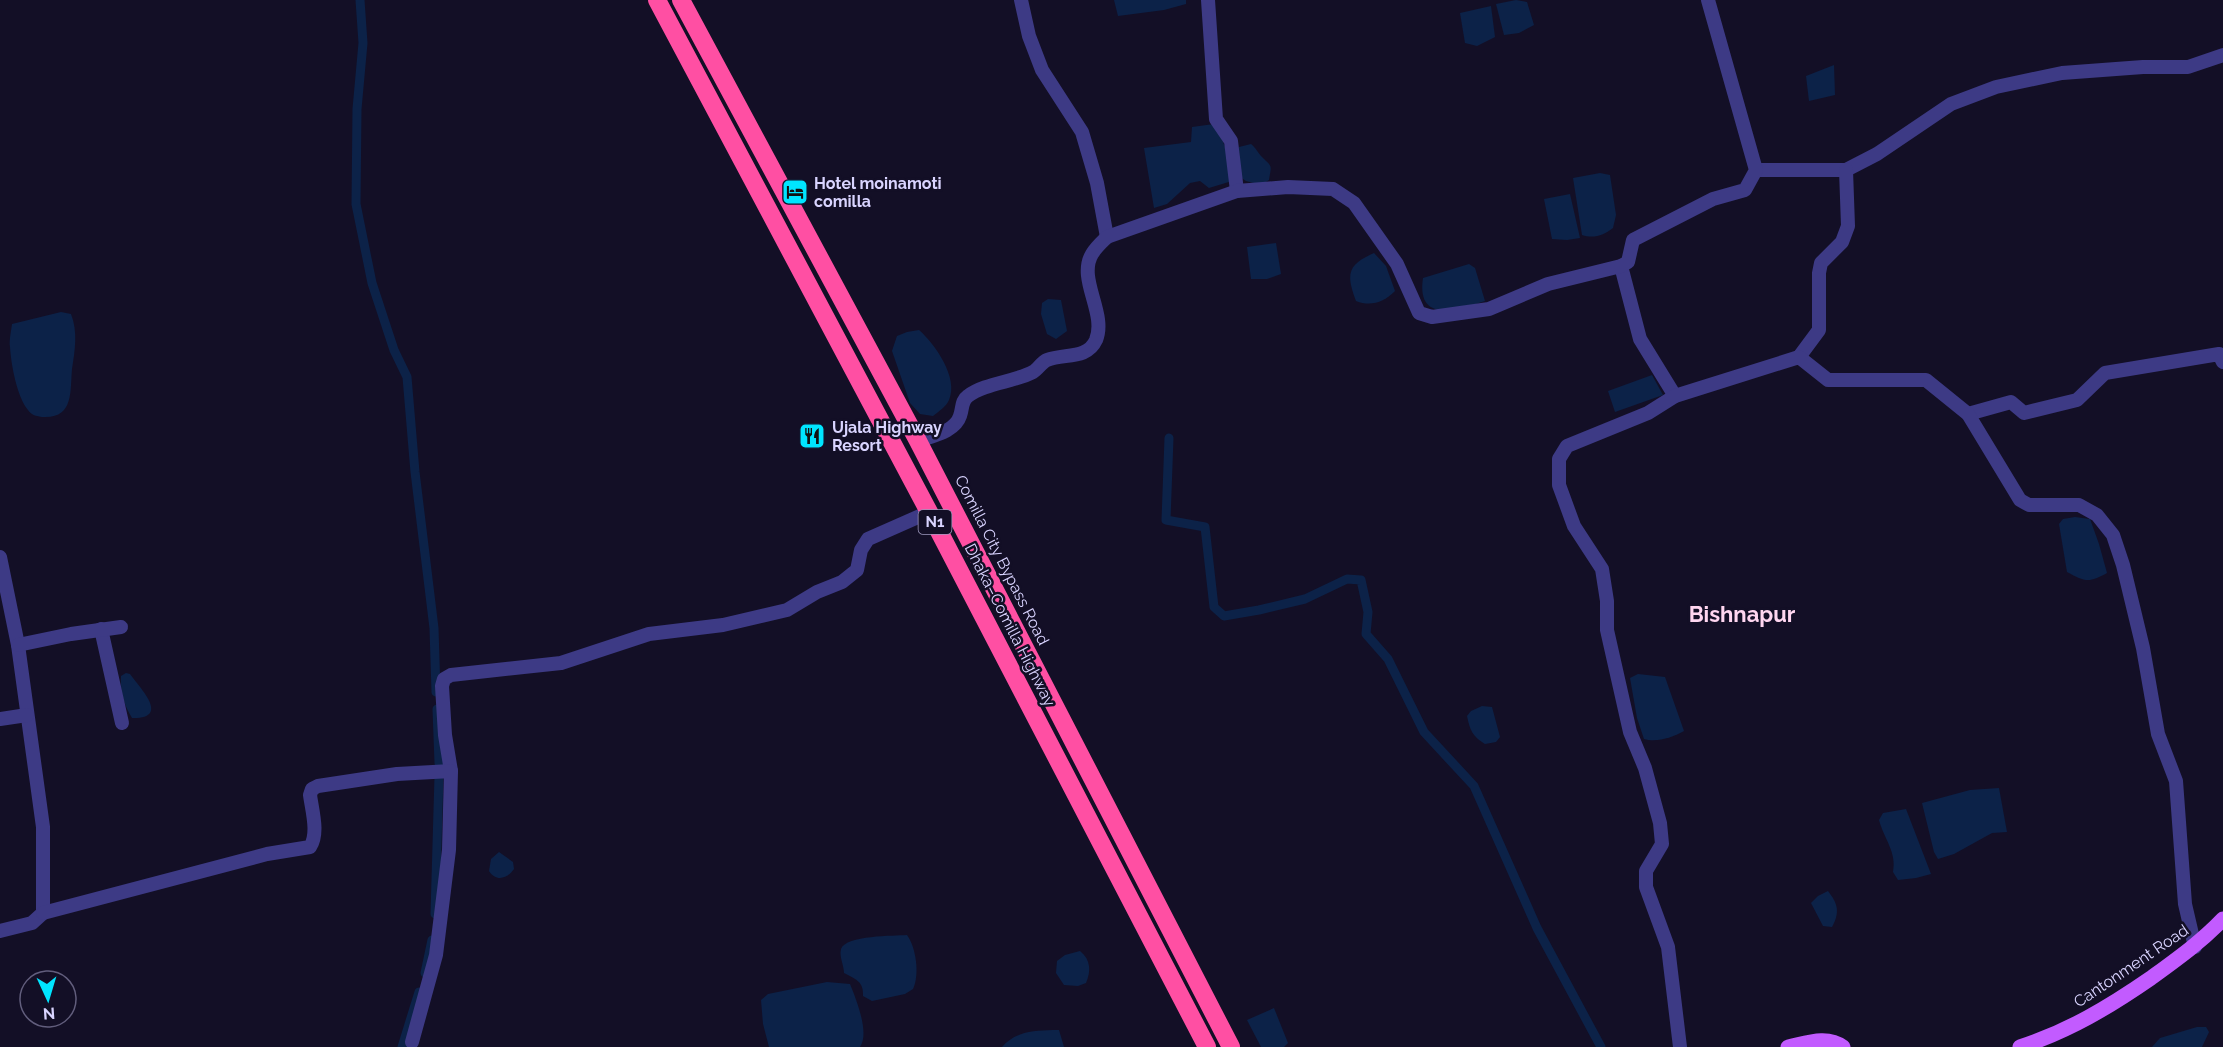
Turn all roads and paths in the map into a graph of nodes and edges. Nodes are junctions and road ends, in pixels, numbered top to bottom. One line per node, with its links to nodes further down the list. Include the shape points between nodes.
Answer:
1 (657, 0): 17 (highway, Dhaka–Comilla Highway / N1)
2 (681, 0): 16 (highway, Comilla City Bypass Road / N1)
3 (1021, 0): 10 (street, via 1042,70 1082,132)
4 (1208, 0): 9 (street, via 1216,118 1231,141)
5 (1708, 0): 7 (street)
6 (2223, 55): 8 (street, via 2188,67 2062,73 1996,87 1951,104)
7 (1756, 170): 8 (street); 11 (street, via 1745,190 1713,199 1633,240 1628,262)
8 (1846, 170): 12 (street, via 1848,226 1842,242 1821,263 1819,330)
9 (1237, 191): 10 (street); 11 (street, via 1334,189 1354,203 1397,264 1419,313 1432,317 1489,309 1548,284)
10 (1107, 237): 16 (street, via 1088,263 1097,315 1097,337 1090,349 1046,360 1034,371 971,394 963,402 955,426)
11 (1621, 266): 14 (street, via 1640,339)
12 (1799, 357): 14 (street); 15 (street, via 1828,380 1926,380)
13 (2223, 362): 15 (street, via 2219,354 2105,373 2077,399 2024,413 2011,402)
14 (1676, 396): 33 (street, via 1648,413 1567,446 1559,459 1559,485 1574,526 1602,569 1607,630 1630,732 1660,823 1662,844 1646,872 1646,887 1668,947)
15 (1968, 414): 29 (street, via 2020,500 2029,505 2079,505 2097,515 2113,535 2143,648 2158,734 2176,781 2183,885)
16 (918, 441): 32 (highway, Comilla City Bypass Road / N1)
17 (929, 512): 25 (street, via 868,539 857,570 787,610 723,625 649,634 561,663 451,675 442,686); 31 (highway, Dhaka–Comilla Highway / N1)
18 (0, 556): 21 (street)
19 (121, 627): 20 (street)
20 (101, 629): 21 (street); 24 (street)
21 (18, 645): 22 (street)
22 (27, 715): 23 (street); 26 (street, via 43,827)
23 (0, 719)
24 (122, 723)
25 (451, 771): 26 (street, via 397,774 318,786 310,795 314,842 310,847 267,854); 30 (street, via 449,850 436,956)
26 (43, 913): 28 (street, via 32,923)
27 (2223, 919): 29 (main road, Cantonment Road)
28 (0, 931)
29 (2195, 947): 36 (main road, Cantonment Road, via 2075,1026)
30 (412, 1042)
31 (1207, 1047)
32 (1231, 1047)
33 (1680, 1047)
34 (1788, 1047): 35 (main road, via 1823,1040)
35 (1843, 1047)
36 (2020, 1047)

